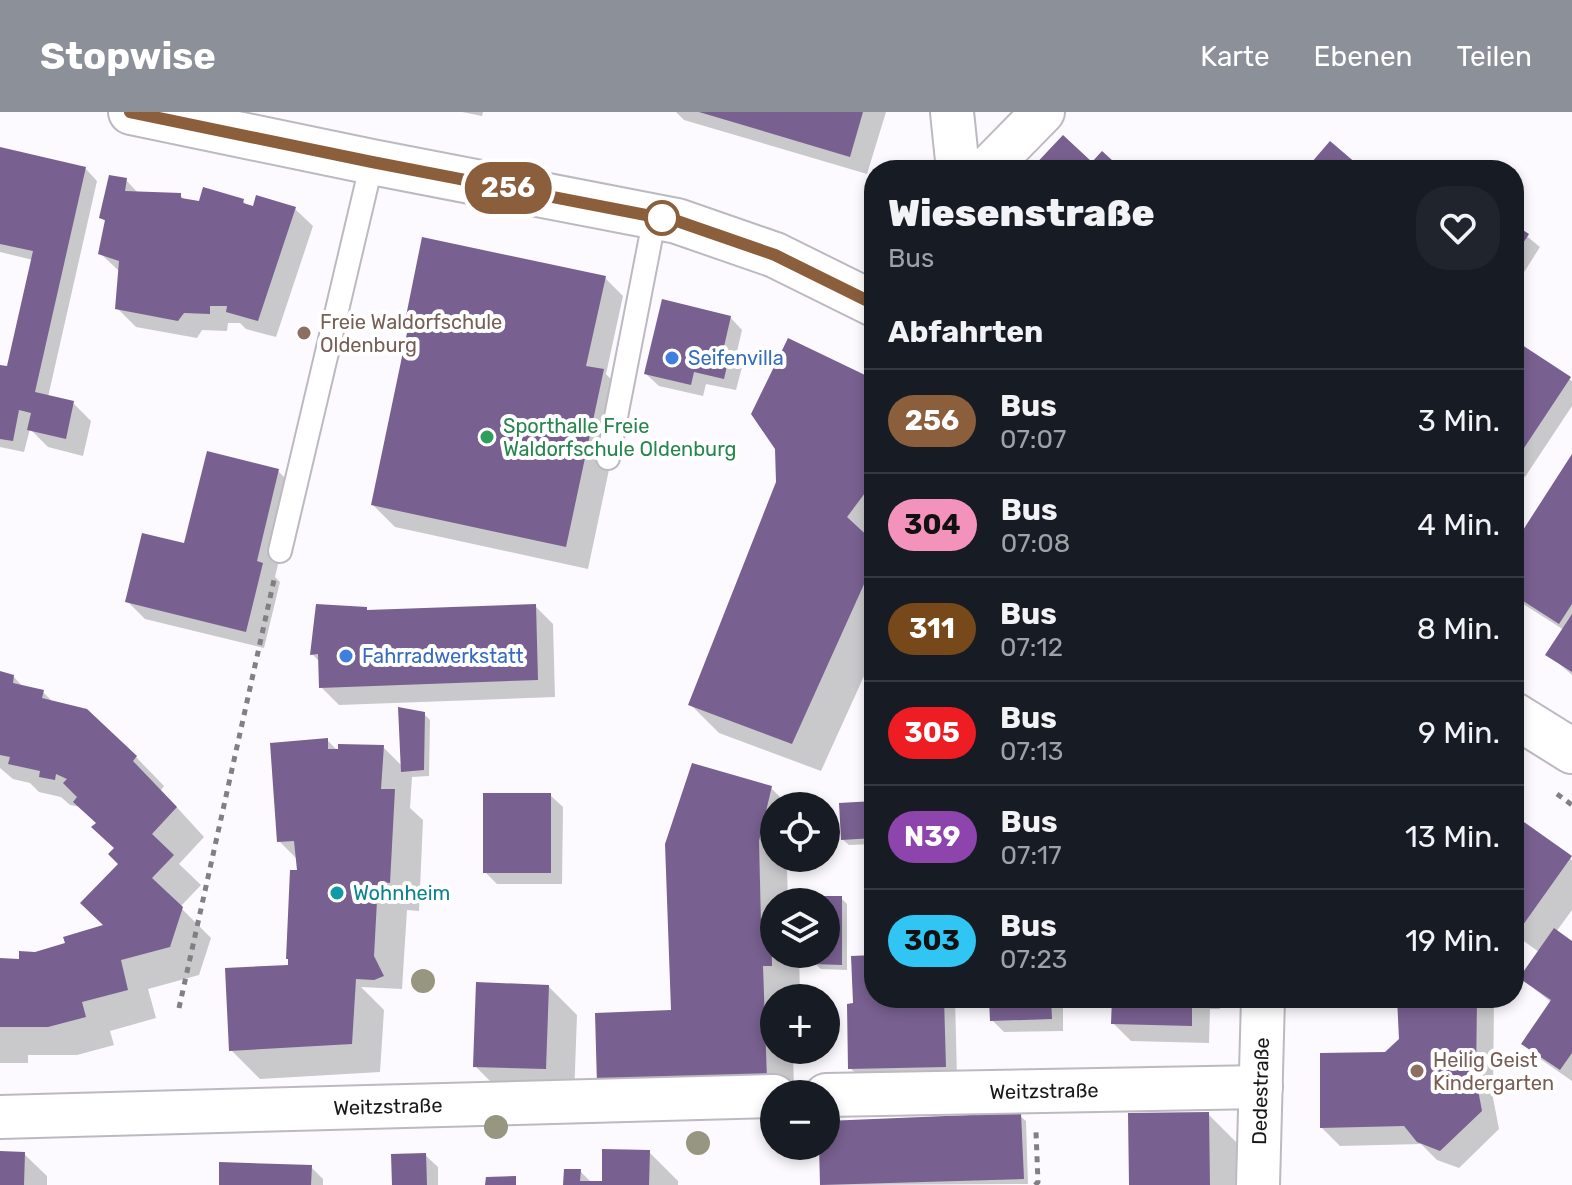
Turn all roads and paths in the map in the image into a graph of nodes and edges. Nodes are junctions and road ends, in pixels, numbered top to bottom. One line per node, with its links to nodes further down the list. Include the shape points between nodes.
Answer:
1 (131, 112): 6 (main road)
2 (952, 112): 4 (street)
3 (1043, 112): 5 (street)
4 (957, 160)
5 (996, 160)
6 (372, 162): 7 (main road); 10 (lane)
7 (655, 216): 8 (main road, via 775,255); 9 (lane)
8 (864, 299)
9 (608, 458)
10 (280, 551): 13 (path)
11 (1524, 721): 12 (main road)
12 (1572, 751)
13 (179, 1008)
14 (1263, 1008): 15 (street, Dedestraße)
15 (1261, 1087): 16 (street, Weitzstraße); 21 (street, Dedestraße)
16 (1035, 1091): 17 (street, Weitzstraße); 20 (path)
17 (840, 1095)
18 (760, 1096): 19 (street, Weitzstraße)
19 (0, 1117)
20 (1035, 1185)
21 (1258, 1185)

